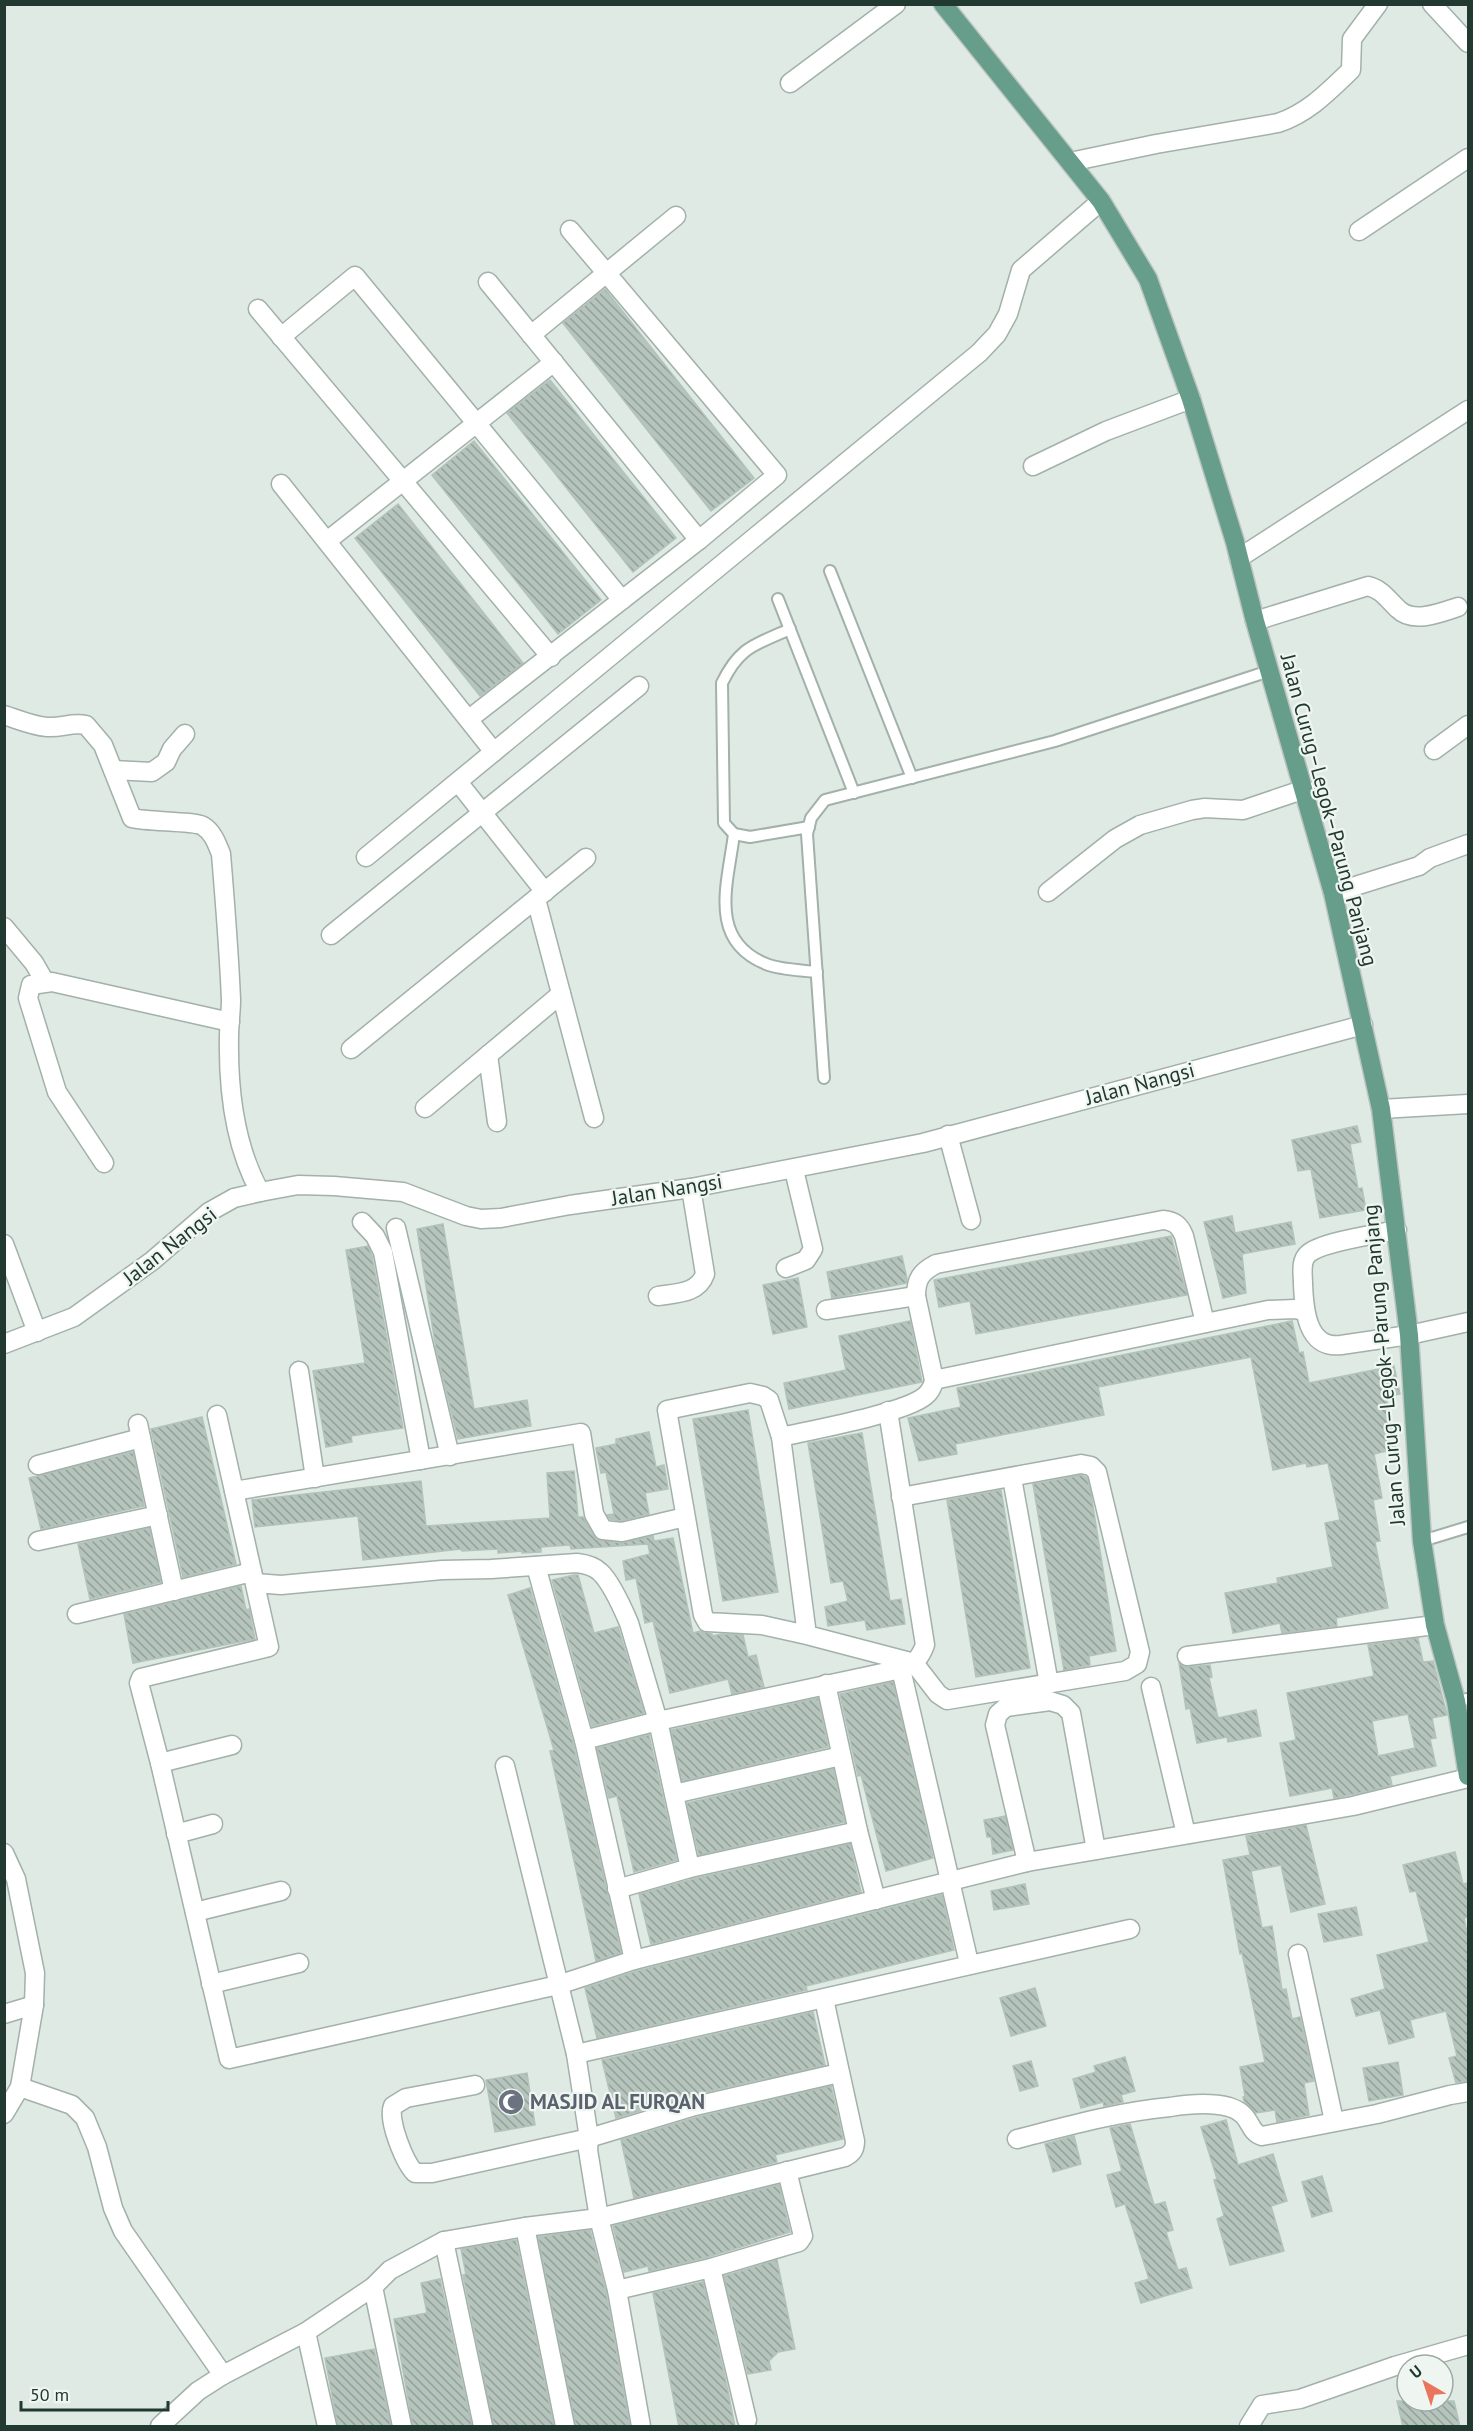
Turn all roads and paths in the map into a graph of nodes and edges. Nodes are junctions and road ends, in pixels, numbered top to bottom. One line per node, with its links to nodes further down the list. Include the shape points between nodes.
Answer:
1 (896, 4): 6 (street)
2 (943, 4): 8 (main road, Jalan Curug–Legok–Parung Panjang)
3 (1378, 4): 8 (street, via 1352,39 1351,70 1296,117)
4 (1431, 4): 5 (street)
5 (1468, 43)
6 (790, 83)
7 (1468, 158): 12 (street)
8 (1070, 162): 9 (main road, Jalan Curug–Legok–Parung Panjang)
9 (1101, 201): 19 (main road, Jalan Curug–Legok–Parung Panjang, via 1148,279); 42 (street, via 1021,270 1008,315 979,353)
10 (676, 216): 13 (street)
11 (570, 230): 13 (street)
12 (1359, 231)
13 (607, 273): 16 (street); 25 (street, via 777,475)
14 (488, 282): 16 (street)
15 (258, 309): 17 (street)
16 (531, 335): 18 (street)
17 (281, 337): 21 (street, via 355,276); 23 (street)
18 (554, 362): 21 (street); 25 (street)
19 (1191, 399): 22 (street, via 1106,431); 27 (main road, Jalan Curug–Legok–Parung Panjang)
20 (1468, 410): 27 (street)
21 (476, 422): 23 (street); 30 (street)
22 (1033, 466)
23 (402, 481): 26 (street); 34 (street)
24 (281, 484): 26 (street)
25 (699, 540): 30 (street)
26 (327, 541): 38 (street)
27 (1239, 558): 32 (main road, Jalan Curug–Legok–Parung Panjang)
28 (830, 571): 44 (lane)
29 (778, 599): 33 (lane)
30 (622, 600): 34 (street)
31 (1458, 607): 32 (street, via 1413,617 1400,612 1380,590 1368,586)
32 (1255, 621): 35 (main road, Jalan Curug–Legok–Parung Panjang)
33 (790, 629): 47 (lane); 50 (lane, via 746,649 731,664 722,683 724,823)
34 (551, 657): 38 (street)
35 (1269, 671): 44 (lane, via 1055,741); 46 (main road, Jalan Curug–Legok–Parung Panjang)
36 (639, 686): 48 (street)
37 (4, 715): 43 (street, via 48,727 86,725 103,745)
38 (469, 719): 42 (street)
39 (1468, 725): 41 (street)
40 (185, 734): 43 (street, via 166,762 152,772)
41 (1434, 750)
42 (494, 752): 45 (street)
43 (113, 770): 62 (street, via 132,818 202,825 217,843 221,854)
44 (912, 778): 47 (lane)
45 (458, 782): 48 (street); 52 (street)
46 (1305, 789): 54 (street, via 1243,810 1205,808 1140,825 1115,839); 55 (main road, Jalan Curug–Legok–Parung Panjang)
47 (854, 793): 49 (lane, via 825,800)
48 (482, 813): 56 (street); 58 (street)
49 (809, 827): 50 (lane, via 750,837); 59 (lane)
50 (734, 834): 59 (lane, via 724,912 729,931 745,951 767,964)
51 (1468, 844): 55 (street, via 1419,866)
52 (366, 858)
53 (586, 858): 56 (street)
54 (1048, 892)
55 (1333, 893): 63 (main road, Jalan Curug–Legok–Parung Panjang)
56 (541, 895): 61 (street); 64 (street)
57 (4, 927): 60 (street)
58 (331, 935)
59 (817, 972): 66 (lane)
60 (45, 982): 62 (street); 73 (street, via 31,985 28,998 57,1092)
61 (561, 994): 65 (street); 70 (street)
62 (230, 1022): 76 (street, via 232,1094 238,1137)
63 (1363, 1025): 69 (main road, Jalan Curug–Legok–Parung Panjang); 72 (street, Jalan Nangsi)
64 (351, 1049)
65 (488, 1055): 68 (street); 71 (street)
66 (824, 1078)
67 (1468, 1104): 69 (street)
68 (425, 1108)
69 (1381, 1110): 80 (main road, Jalan Curug–Legok–Parung Panjang)
70 (594, 1118)
71 (497, 1122)
72 (948, 1135): 74 (street, Jalan Nangsi); 77 (street)
73 (104, 1163)
74 (794, 1170): 75 (street, Jalan Nangsi); 82 (street, via 813,1249 806,1260)
75 (691, 1188): 76 (street, Jalan Nangsi, via 481,1219 403,1192 298,1185); 83 (street, via 705,1274 690,1291)
76 (260, 1192): 89 (street, Jalan Nangsi, via 234,1198 208,1212 118,1287 74,1317)
77 (971, 1220)
78 (362, 1222): 97 (street, via 383,1252)
79 (396, 1228): 97 (street)
80 (1397, 1230): 86 (street, via 1322,1246 1307,1255 1303,1263); 90 (main road, Jalan Curug–Legok–Parung Panjang)
81 (4, 1244): 89 (street)
82 (786, 1268)
83 (658, 1296)
84 (916, 1296): 85 (street); 88 (street, via 920,1275 936,1264 1163,1220 1181,1229); 93 (street)
85 (826, 1310)
86 (1304, 1311): 88 (street, via 1268,1310); 90 (street, via 1319,1340 1332,1346)
87 (1468, 1322): 90 (street)
88 (1205, 1323): 93 (street)
89 (37, 1332): 91 (street, Jalan Nangsi)
90 (1409, 1335): 107 (main road, Jalan Curug–Legok–Parung Panjang)
91 (4, 1344)
92 (299, 1371): 99 (street)
93 (934, 1380): 94 (street, via 925,1397)
94 (888, 1411): 96 (street); 102 (street)
95 (217, 1415): 101 (street)
96 (781, 1437): 104 (street, via 769,1400 757,1394 667,1410); 113 (street)
97 (436, 1458): 99 (street); 104 (street, via 581,1433 594,1514 603,1530 622,1532)
98 (38, 1465): 103 (street, via 140,1431)
99 (315, 1478): 101 (street)
100 (1012, 1478): 102 (street); 117 (street); 117 (street, via 1081,1464 1097,1472 1140,1652 1137,1664 1125,1671)
101 (234, 1491): 109 (street)
102 (901, 1497): 115 (street, via 925,1645)
103 (158, 1515): 106 (street); 110 (street)
104 (685, 1517): 113 (street, via 707,1622 762,1625)
105 (1468, 1527): 107 (lane)
106 (38, 1541)
107 (1422, 1542): 112 (main road, Jalan Curug–Legok–Parung Panjang)
108 (536, 1566): 109 (street, via 281,1585); 120 (street, via 577,1563 600,1572 626,1616); 121 (street)
109 (253, 1577): 110 (street); 124 (street, via 268,1647 139,1680)
110 (174, 1590): 111 (street)
111 (77, 1614)
112 (1435, 1625): 114 (street); 119 (main road, Jalan Curug–Legok–Parung Panjang)
113 (807, 1635): 115 (street)
114 (1187, 1656)
115 (908, 1666): 116 (street); 117 (street, via 947,1700); 136 (street)
116 (826, 1684): 120 (street); 123 (street)
117 (1049, 1684)
118 (1151, 1687): 131 (street)
119 (1462, 1700): 126 (main road, Jalan Curug–Legok–Parung Panjang)
120 (658, 1721): 121 (street); 127 (street)
121 (584, 1740): 137 (street)
122 (232, 1744): 124 (street)
123 (841, 1756): 127 (street); 129 (street)
124 (160, 1763): 130 (street)
125 (505, 1766): 147 (street)
126 (1468, 1777): 131 (street, via 1353,1806)
127 (674, 1794): 135 (street)
128 (213, 1824): 130 (street)
129 (858, 1831): 135 (street); 139 (street)
130 (176, 1834): 140 (street)
131 (1186, 1834): 132 (street)
132 (1096, 1850): 134 (street); 134 (street, via 1071,1713 1050,1701 1006,1707 998,1714 995,1725)
133 (4, 1853): 149 (street, via 16,1880 35,1973)
134 (1027, 1862): 136 (street)
135 (690, 1868): 137 (street)
136 (951, 1881): 139 (street); 145 (street)
137 (617, 1889): 143 (street)
138 (281, 1891): 140 (street)
139 (876, 1900): 143 (street)
140 (195, 1912): 146 (street)
141 (1130, 1929): 145 (street)
142 (1298, 1954): 157 (street)
143 (634, 1960): 147 (street)
144 (299, 1963): 146 (street)
145 (969, 1963): 148 (street)
146 (211, 1984): 147 (street, via 229,2059)
147 (558, 1985): 151 (street)
148 (824, 1999): 151 (street); 152 (street)
149 (34, 2005): 150 (street); 154 (street)
150 (4, 2014)
151 (576, 2054): 158 (street)
152 (839, 2073): 158 (street, via 695,2106); 160 (street, via 855,2148 845,2157)
153 (476, 2085): 158 (street, via 406,2098 393,2106 391,2119 406,2162 415,2173 432,2173)
154 (20, 2087): 156 (street); 169 (street, via 72,2105 85,2118 97,2147 112,2208 123,2231)
155 (1468, 2092): 157 (street)
156 (4, 2114)
157 (1334, 2121): 159 (street, via 1262,2136 1255,2133 1241,2112 1218,2105 1193,2104 1115,2114)
158 (589, 2138): 161 (street)
159 (1017, 2139)
160 (787, 2171): 161 (street); 164 (street, via 802,2240)
161 (599, 2218): 162 (street); 166 (street)
162 (525, 2227): 163 (street); 175 (street)
163 (444, 2241): 165 (street, via 390,2270); 174 (street)
164 (711, 2268): 166 (street); 170 (street)
165 (373, 2287): 167 (street); 173 (street)
166 (617, 2290): 176 (street)
167 (306, 2332): 169 (street); 172 (street)
168 (1468, 2345): 177 (street, via 1300,2399 1262,2406)
169 (223, 2375): 171 (street, via 182,2404)
170 (747, 2420)
171 (160, 2427)
172 (327, 2427)
173 (402, 2427)
174 (483, 2427)
175 (565, 2427)
176 (641, 2427)
177 (1250, 2427)

